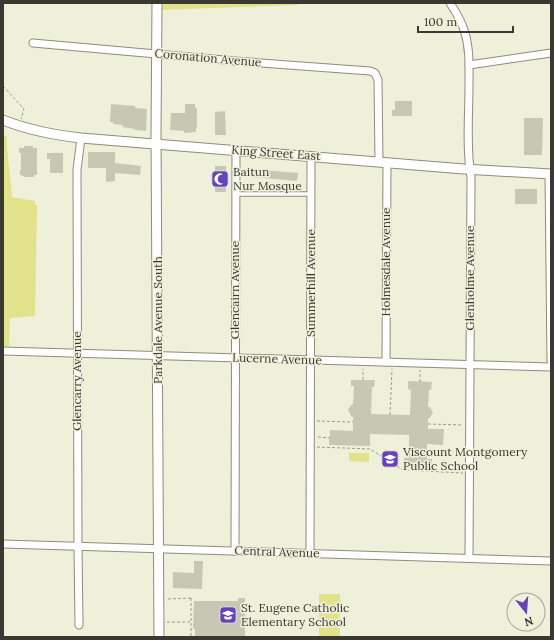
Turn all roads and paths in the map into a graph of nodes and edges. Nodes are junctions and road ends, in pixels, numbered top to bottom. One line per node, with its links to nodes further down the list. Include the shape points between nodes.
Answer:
1 (156, 3): 4 (main road, Parkdale Avenue South)
2 (450, 3): 6 (street, Glenholme Avenue, via 465,32)
3 (32, 43): 4 (street, Coronation Avenue)
4 (157, 53): 7 (street, Coronation Avenue, via 370,71 375,72); 12 (main road, Parkdale Avenue South)
5 (551, 54): 6 (street)
6 (469, 65): 16 (street, Glenholme Avenue)
7 (378, 80): 15 (street, Holmesdale Avenue)
8 (3, 86): 10 (path, via 24,110)
9 (3, 120): 10 (main road, King Street East)
10 (19, 126): 11 (main road, King Street East, via 54,135)
11 (81, 138): 12 (main road, King Street East); 22 (street, Glencarry Avenue, via 77,170)
12 (156, 144): 13 (main road, King Street East); 23 (main road, Parkdale Avenue South)
13 (236, 150): 14 (main road, King Street East); 18 (street, Glencairn Avenue)
14 (311, 156): 15 (main road, King Street East); 19 (street, Summerhill Avenue)
15 (383, 162): 16 (main road, King Street East); 28 (street, Holmesdale Avenue)
16 (470, 169): 17 (main road, King Street East); 30 (street, Glenholme Avenue)
17 (550, 174): 20 (street)
18 (236, 194): 19 (lane); 24 (street, Glencairn Avenue)
19 (311, 194): 25 (street, Summerhill Avenue)
20 (550, 215): 27 (street)
21 (3, 351): 22 (street, Lucerne Avenue)
22 (77, 353): 23 (street, Lucerne Avenue); 44 (street, Glencarry Avenue)
23 (158, 355): 24 (street, Lucerne Avenue); 45 (main road, Parkdale Avenue South)
24 (235, 358): 25 (street, Lucerne Avenue); 46 (street, Glencairn Avenue)
25 (310, 360): 26 (street, Lucerne Avenue); 35 (street, Summerhill Avenue)
26 (363, 361): 28 (street, Lucerne Avenue); 32 (path)
27 (551, 361)
28 (389, 362): 29 (street, Lucerne Avenue); 34 (path)
29 (421, 363): 30 (street, Lucerne Avenue); 33 (path)
30 (470, 364): 31 (street, Lucerne Avenue); 38 (street, Glenholme Avenue)
31 (551, 367)
32 (363, 380)
33 (420, 382)
34 (390, 415)
35 (310, 421): 36 (path); 39 (street, Summerhill Avenue)
36 (353, 422)
37 (428, 424): 38 (path)
38 (470, 426): 42 (street, Glenholme Avenue)
39 (310, 437): 40 (path); 41 (street, Summerhill Avenue)
40 (330, 438)
41 (310, 447): 42 (path, via 370,449 403,470); 47 (street, Summerhill Avenue)
42 (470, 473): 48 (street, Glenholme Avenue)
43 (3, 544): 44 (street, Central Avenue)
44 (78, 547): 45 (street, Central Avenue); 53 (street, Glencarry Avenue)
45 (159, 548): 46 (street, Central Avenue); 50 (main road, Parkdale Avenue South)
46 (235, 551): 47 (street, Central Avenue)
47 (310, 553): 48 (street, Central Avenue)
48 (469, 558): 49 (street, Central Avenue)
49 (551, 561)
50 (159, 599): 51 (main road, Parkdale Avenue South); 52 (path, via 192,598)
51 (160, 622): 52 (path); 54 (main road, Parkdale Avenue South)
52 (191, 622): 55 (path)
53 (79, 625)
54 (159, 637)
55 (191, 637)

